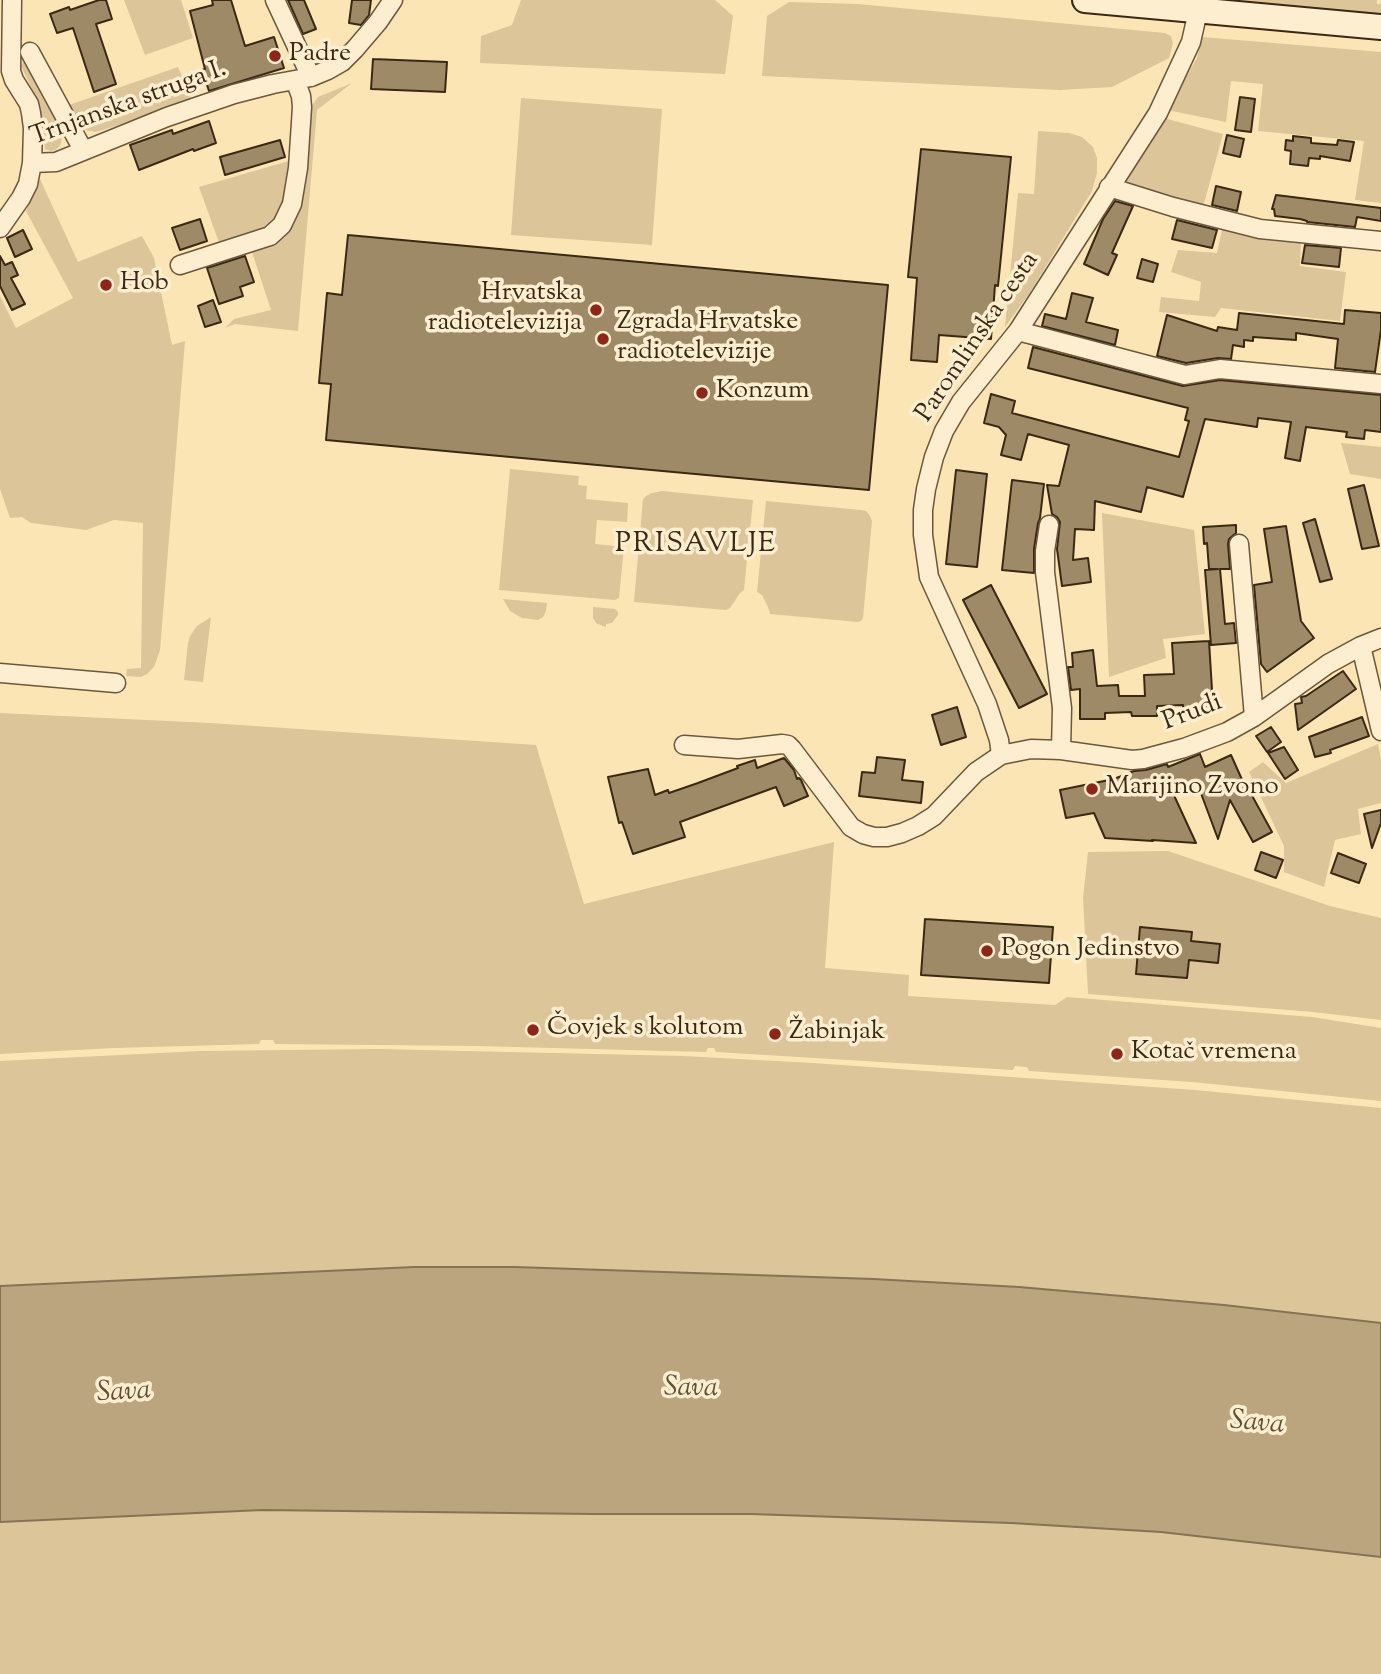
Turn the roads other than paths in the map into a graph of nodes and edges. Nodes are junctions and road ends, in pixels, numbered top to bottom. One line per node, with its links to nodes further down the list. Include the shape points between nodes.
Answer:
1 (12, 0): 10 (street, via 11,71 29,104)
2 (275, 0): 8 (street)
3 (393, 0): 8 (street, Trnjanska struga I., via 342,62)
4 (1085, 0): 5 (main road)
5 (1198, 11): 6 (main road); 11 (street, Paromlinska cesta, via 1191,42 1158,113)
6 (1381, 27)
7 (30, 52): 9 (street)
8 (303, 78): 9 (street, Trnjanska struga I., via 234,94); 14 (street, via 298,168 292,204 282,225 270,236)
9 (83, 150): 10 (street, Trnjanska struga I., via 56,162)
10 (32, 163): 12 (street, Trnjanska struga I., via 28,184)
11 (1110, 187): 13 (street, via 1260,229); 15 (street, Paromlinska cesta)
12 (0, 228)
13 (1381, 241)
14 (180, 265)
15 (1018, 331): 16 (street, via 1185,374 1220,369); 27 (street, Paromlinska cesta, via 961,402 944,432 923,510 929,577 987,704)
16 (1381, 384)
17 (1049, 525): 26 (street, via 1045,572 1062,708)
18 (1239, 544): 23 (street)
19 (1381, 638): 20 (street, Prudi)
20 (1362, 646): 23 (street, Prudi, via 1328,664); 24 (street)
21 (0, 673): 22 (street)
22 (116, 683)
23 (1254, 717): 26 (street, Prudi, via 1227,732 1143,759)
24 (1381, 731)
25 (684, 745): 27 (street, via 738,749 788,745 851,827 874,837 902,833 934,816 976,772)
26 (1061, 750): 27 (street, Prudi, via 1031,748)
27 (1002, 755)

